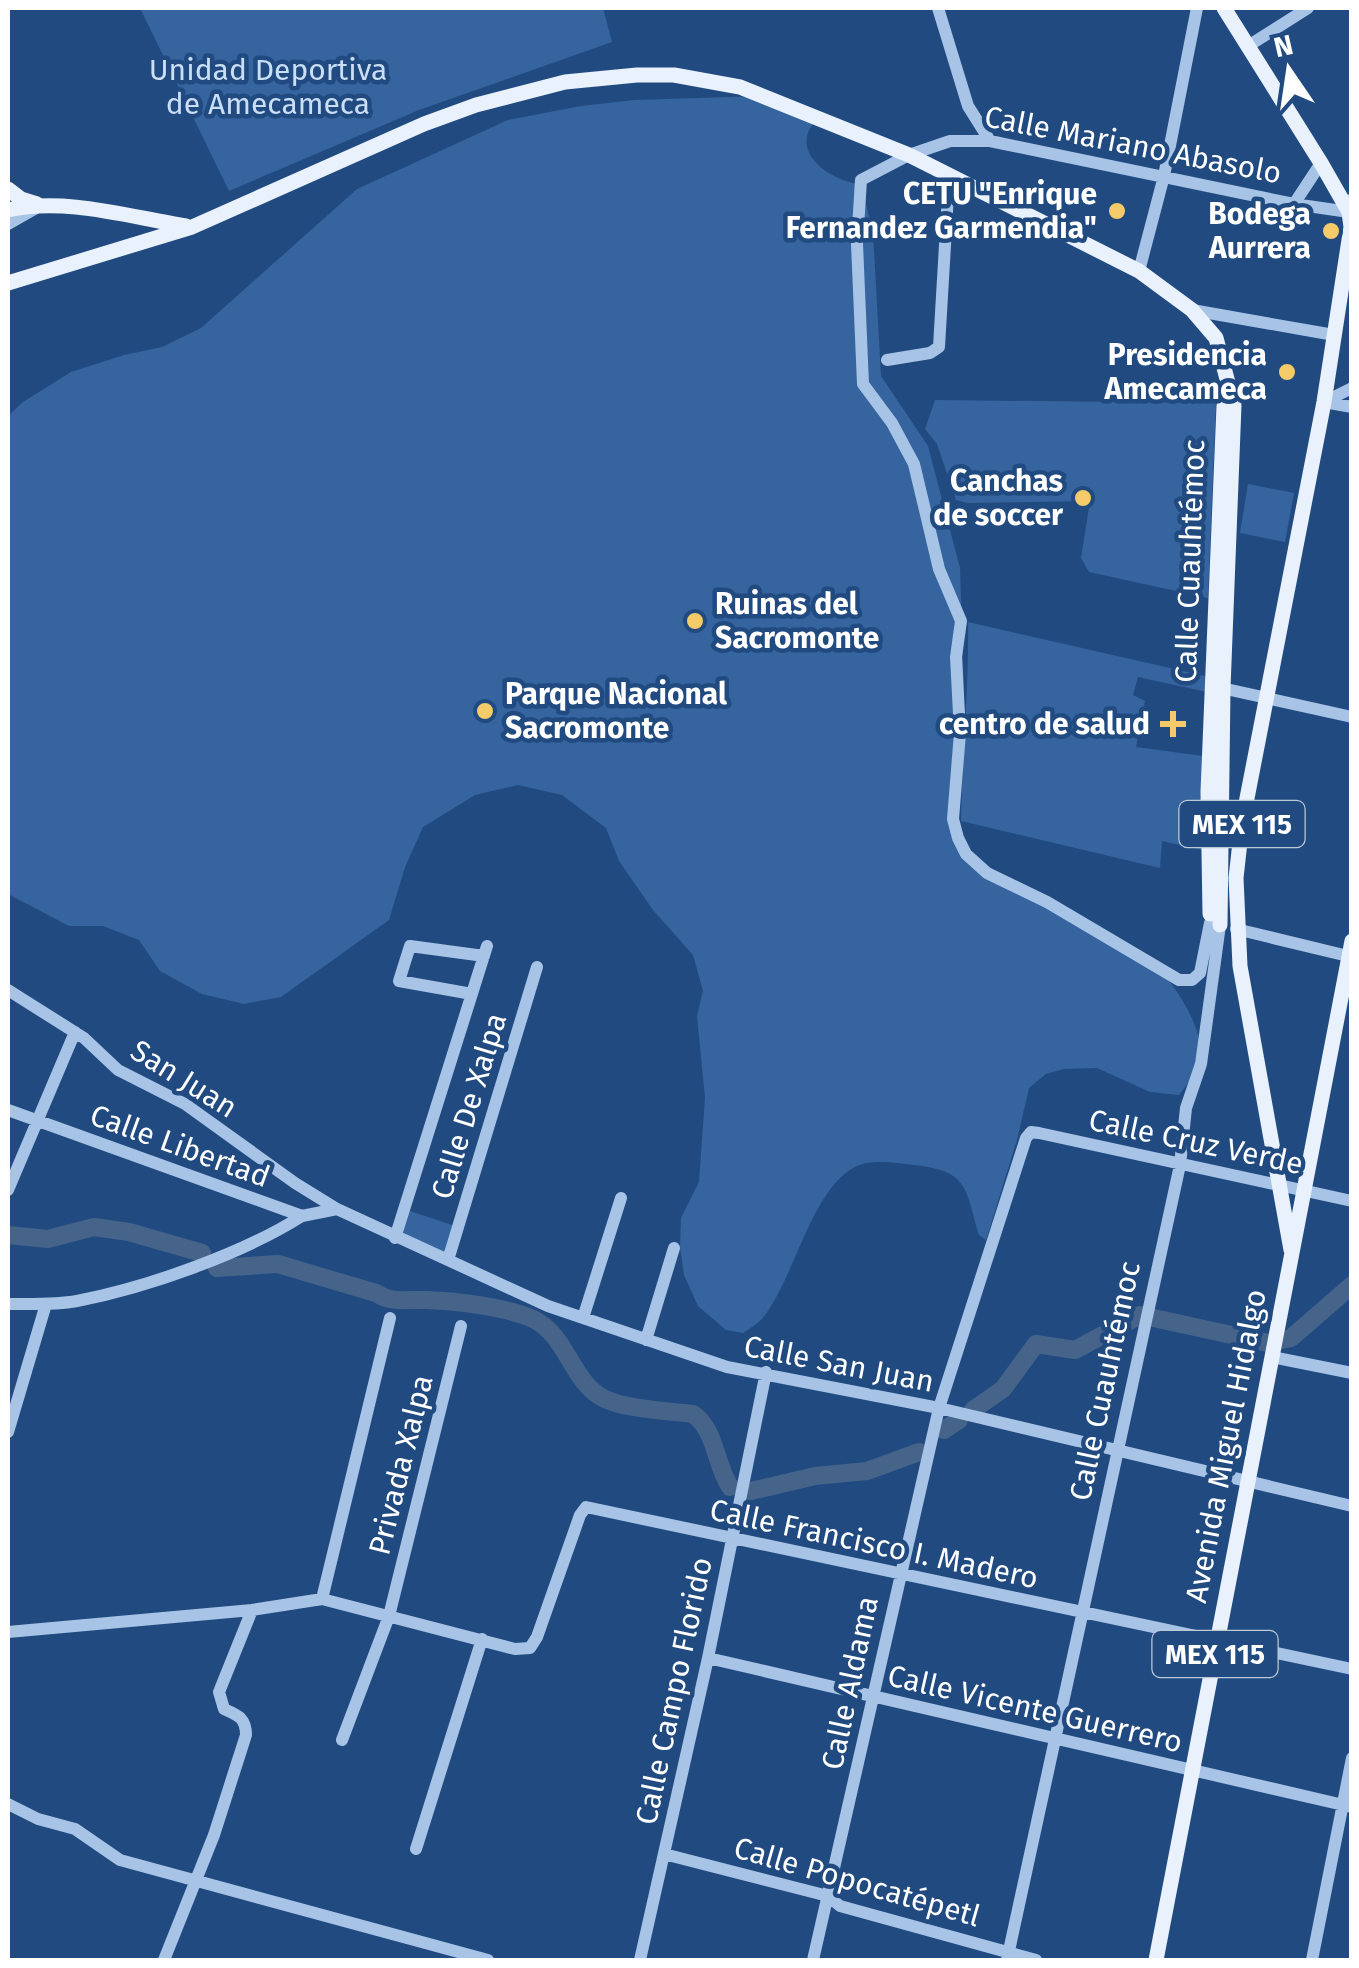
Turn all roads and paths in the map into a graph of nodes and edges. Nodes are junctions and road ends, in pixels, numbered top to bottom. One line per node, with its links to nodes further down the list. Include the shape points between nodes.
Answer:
1 (938, 8): 6 (street, via 968,106)
2 (1197, 8): 10 (street)
3 (1224, 8): 5 (main road)
4 (1308, 8): 5 (street)
5 (1248, 46): 8 (main road)
6 (990, 140): 7 (street, Calle Mariano Abasolo, via 950,141); 10 (street, Calle Mariano Abasolo)
7 (908, 155): 9 (main road, Calle Cuauhtémoc); 17 (main road, via 715,81 655,75 565,82 424,124); 29 (street, Calle Cuauhtémoc, via 861,180 863,384 914,464 938,569 961,621 958,838 987,873 1178,980 1196,978)
8 (1321, 163): 12 (street); 15 (main road)
9 (949, 176): 18 (main road, Calle Cuauhtémoc); 22 (street, via 939,347)
10 (1164, 176): 12 (street, Calle Mariano Abasolo); 18 (street)
11 (8, 189): 13 (main road)
12 (1294, 204): 15 (street, Calle Mariano Abasolo)
13 (41, 206): 14 (main road); 16 (street); 17 (main road)
14 (8, 210)
15 (1351, 216): 21 (main road, MEX 115)
16 (8, 224)
17 (192, 227): 19 (main road)
18 (1139, 272): 20 (main road, Calle Cuauhtémoc)
19 (8, 283)
20 (1192, 310): 21 (street); 26 (main road, Calle Cuauhtémoc, via 1216,338 1234,406)
21 (1334, 336): 24 (main road, MEX 115)
22 (887, 360)
23 (1352, 388): 24 (street)
24 (1324, 402): 25 (street); 27 (main road, MEX 115)
25 (1352, 407)
26 (1218, 688): 27 (street); 29 (main road, Calle Cuauhtémoc)
27 (1266, 698): 28 (street); 29 (main road, MEX 115)
28 (1352, 717)
29 (1222, 926): 30 (street); 38 (street, Calle Cuauhtémoc); 39 (main road, MEX 115)
30 (1350, 952): 41 (main road, Avenida Miguel Hidalgo / MEX 115)
31 (537, 966): 49 (street, Calle De Xalpa)
32 (8, 992): 34 (street, San Juan)
33 (472, 994): 33 (street, via 486,951 410,946 398,981); 46 (street)
34 (75, 1032): 36 (street); 44 (street, San Juan, via 118,1070 186,1104)
35 (8, 1110): 36 (street, Calle Libertad)
36 (38, 1122): 40 (street); 45 (street, Calle Libertad)
37 (1031, 1132): 38 (street, Calle Cruz Verde); 59 (street, Calle Aldama)
38 (1180, 1165): 39 (street, Calle Cruz Verde); 61 (street, Calle Cuauhtémoc)
39 (1277, 1184): 41 (street, Calle Cruz Verde); 48 (main road, MEX 115)
40 (8, 1190)
41 (1302, 1190): 43 (street, Calle Cruz Verde); 48 (main road, Avenida Miguel Hidalgo / MEX 115)
42 (622, 1198): 53 (street)
43 (1352, 1201)
44 (337, 1209): 45 (street, Calle Libertad); 46 (street, Calle San Juan)
45 (302, 1216): 51 (street, via 256,1242 161,1277)
46 (396, 1238): 49 (street, Calle San Juan)
47 (674, 1248): 55 (street)
48 (1290, 1250): 56 (main road, Avenida Miguel Hidalgo / MEX 115)
49 (448, 1260): 53 (street, Calle San Juan)
50 (8, 1304): 51 (street)
51 (46, 1304): 60 (street)
52 (390, 1318): 66 (street)
53 (584, 1318): 55 (street, Calle San Juan)
54 (461, 1326): 69 (street, Privada Xalpa)
55 (646, 1340): 57 (street, Calle San Juan, via 727,1367)
56 (1274, 1346): 58 (street); 62 (main road, Avenida Miguel Hidalgo / MEX 115)
57 (766, 1372): 59 (street, Calle San Juan); 64 (street, Calle Campo Florido)
58 (1352, 1373)
59 (939, 1408): 61 (street, Calle San Juan); 65 (street, Calle Aldama)
60 (8, 1432)
61 (1119, 1452): 62 (street, Calle San Juan); 68 (street, Calle Cuauhtémoc)
62 (1248, 1481): 63 (street, Calle San Juan); 72 (main road, Avenida Miguel Hidalgo / MEX 115)
63 (1352, 1506)
64 (733, 1540): 65 (street, Calle Francisco I. Madero); 71 (street, Calle Francisco I. Madero, via 584,1508 530,1648); 73 (street, Calle Campo Florido)
65 (900, 1576): 68 (street, Calle Francisco I. Madero); 75 (street, Calle Aldama)
66 (322, 1599): 67 (street); 69 (street)
67 (252, 1610): 70 (street); 84 (street, via 219,1692 224,1709 246,1724 246,1735)
68 (1082, 1613): 72 (street, Calle Francisco I. Madero); 76 (street, Calle Cuauhtémoc)
69 (389, 1616): 71 (street); 77 (street, Privada Xalpa)
70 (8, 1632)
71 (482, 1639): 82 (street)
72 (1218, 1642): 74 (street, Calle Francisco I. Madero); 79 (main road, Avenida Miguel Hidalgo / MEX 115)
73 (708, 1658): 75 (street, Calle Vicente Guerrero); 83 (street, Calle Campo Florido)
74 (1352, 1669)
75 (874, 1699): 76 (street, Calle Vicente Guerrero); 85 (street, Calle Aldama)
76 (1056, 1738): 79 (street, Calle Vicente Guerrero); 86 (street, Calle Cuauhtémoc)
77 (342, 1740)
78 (1352, 1758): 81 (street)
79 (1193, 1770): 81 (street, Calle Vicente Guerrero); 92 (main road, Avenida Miguel Hidalgo / MEX 115)
80 (8, 1804): 84 (street, via 75,1829 120,1860)
81 (1347, 1806): 93 (street)
82 (416, 1849)
83 (664, 1854): 85 (street, Calle Popocatépetl); 89 (street, Calle Campo Florido)
84 (195, 1880): 87 (street); 88 (street)
85 (828, 1896): 86 (street, Calle Popocatépetl, via 840,1906); 90 (street, Calle Aldama)
86 (1008, 1956): 91 (street, Calle Popocatépetl)
87 (164, 1960)
88 (488, 1960)
89 (640, 1960)
90 (813, 1960)
91 (1036, 1960)
92 (1156, 1960)
93 (1312, 1960)

